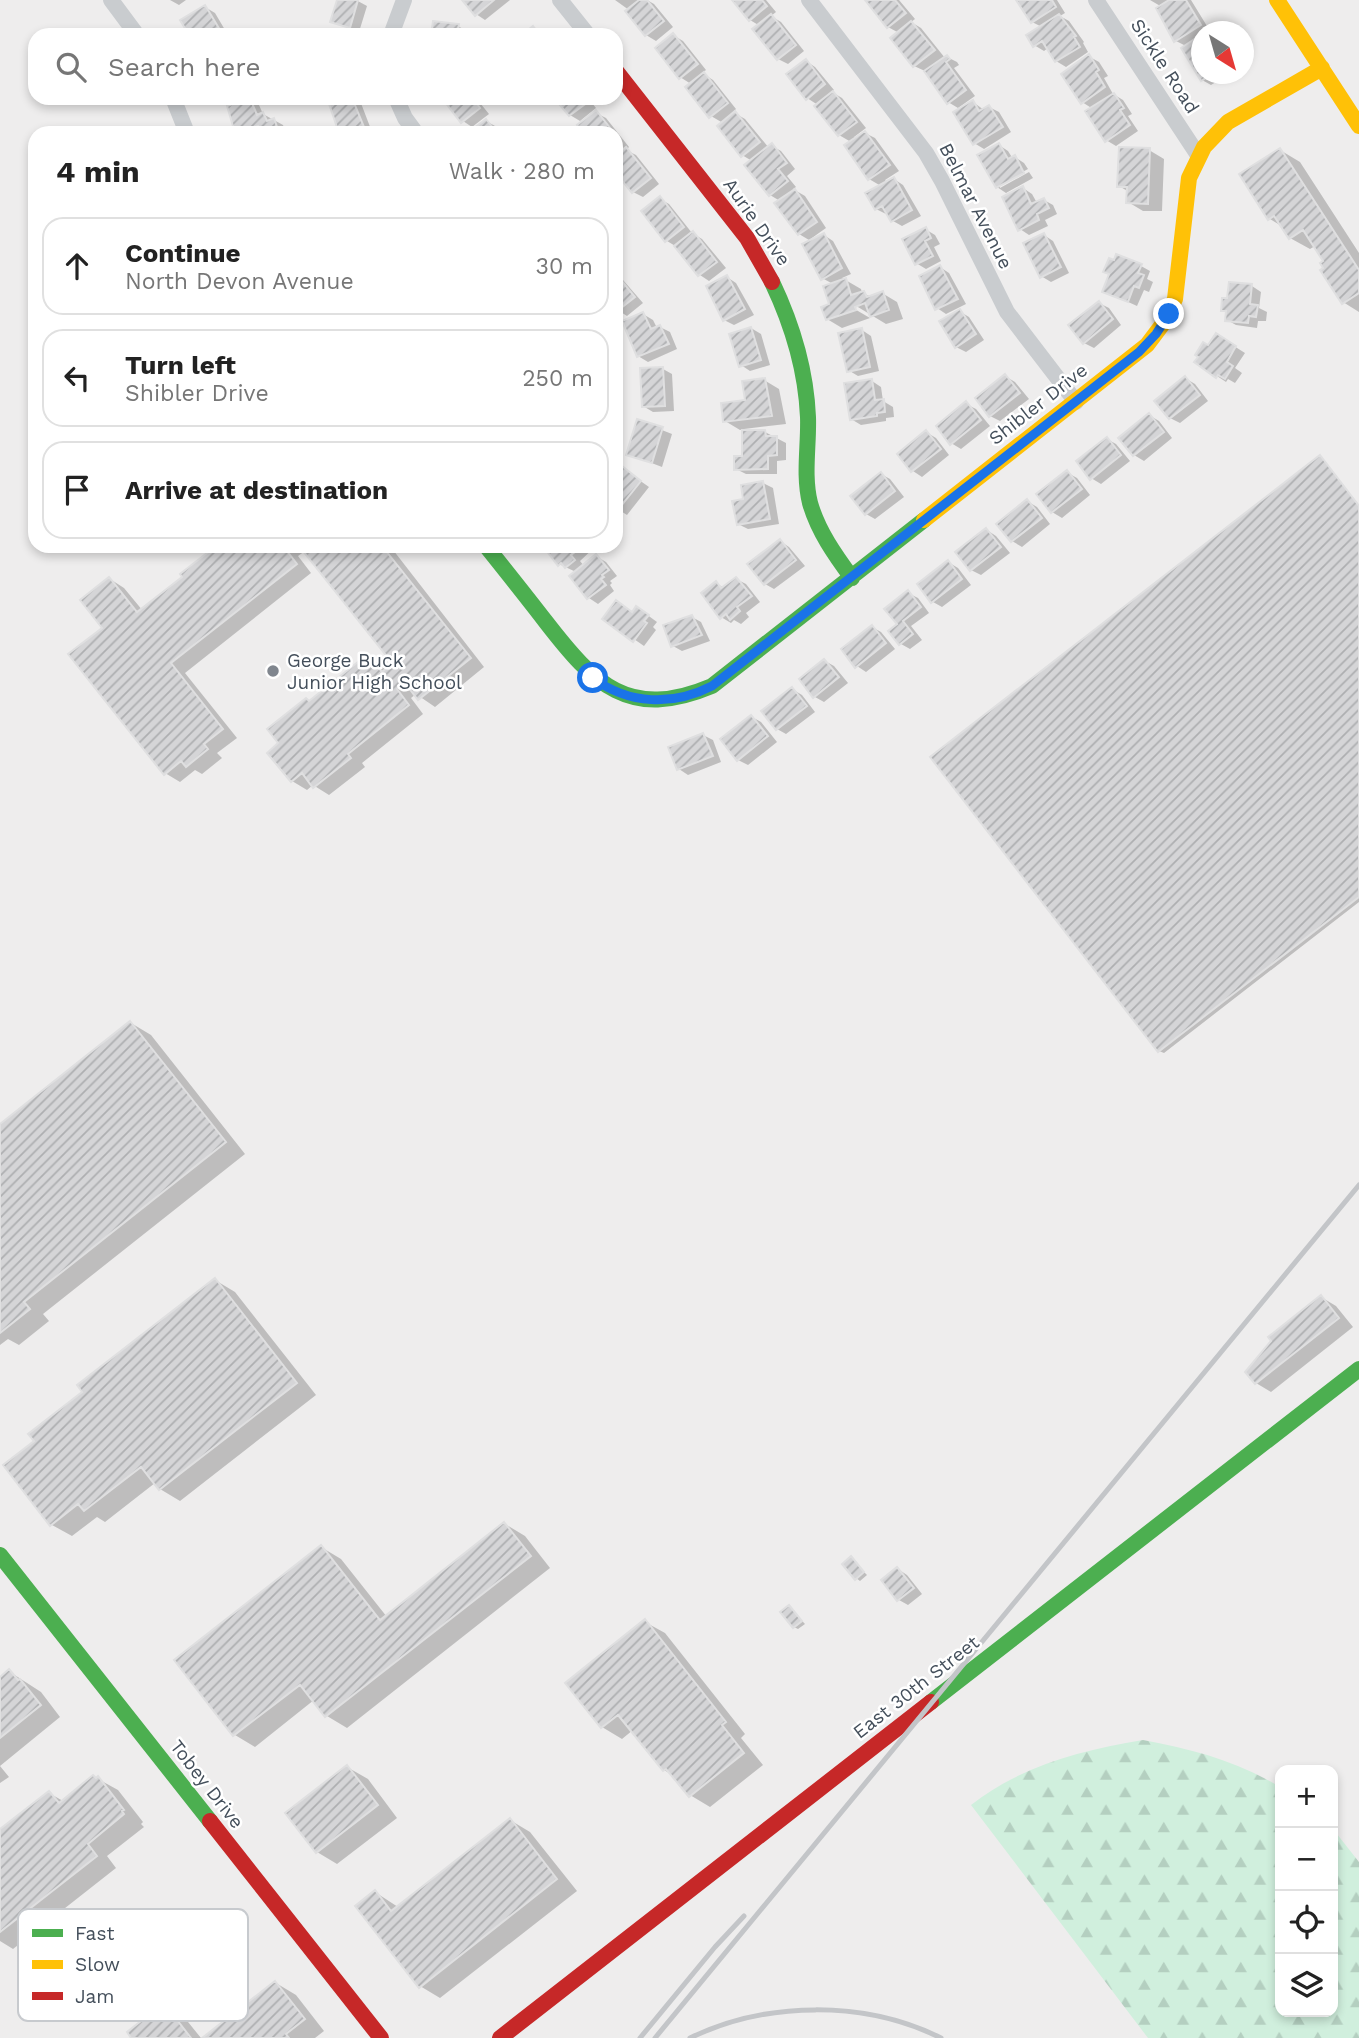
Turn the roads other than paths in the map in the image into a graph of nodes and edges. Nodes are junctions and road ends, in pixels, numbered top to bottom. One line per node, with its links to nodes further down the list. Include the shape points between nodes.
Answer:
1 (111, 0): 7 (street)
2 (404, 0): 8 (street)
3 (561, 0): 9 (street)
4 (809, 0): 18 (street, Belmar Avenue, via 926,153 1003,305)
5 (1096, 0): 17 (street, Sickle Road)
6 (1278, 0): 10 (street)
7 (132, 28)
8 (394, 28)
9 (583, 28)
10 (1322, 68): 16 (street); 17 (street, Shibler Drive, via 1228,122)
11 (623, 80): 20 (street, Aurie Drive, via 737,225 772,279 803,371 810,505 822,536)
12 (176, 105): 14 (street)
13 (399, 105): 15 (street)
14 (184, 126)
15 (411, 126)
16 (1359, 126)
17 (1198, 155): 18 (street, Shibler Drive, via 1189,178 1177,291 1166,321 1139,352)
18 (1076, 402): 20 (street, Shibler Drive)
19 (491, 553): 20 (street, Shibler Drive, via 576,661 607,687 636,699 667,700 712,686)
20 (852, 578)
21 (1359, 1369): 24 (street, East 30th Street)
22 (0, 1555): 23 (street, Tobey Drive)
23 (381, 2038)
24 (500, 2038)

